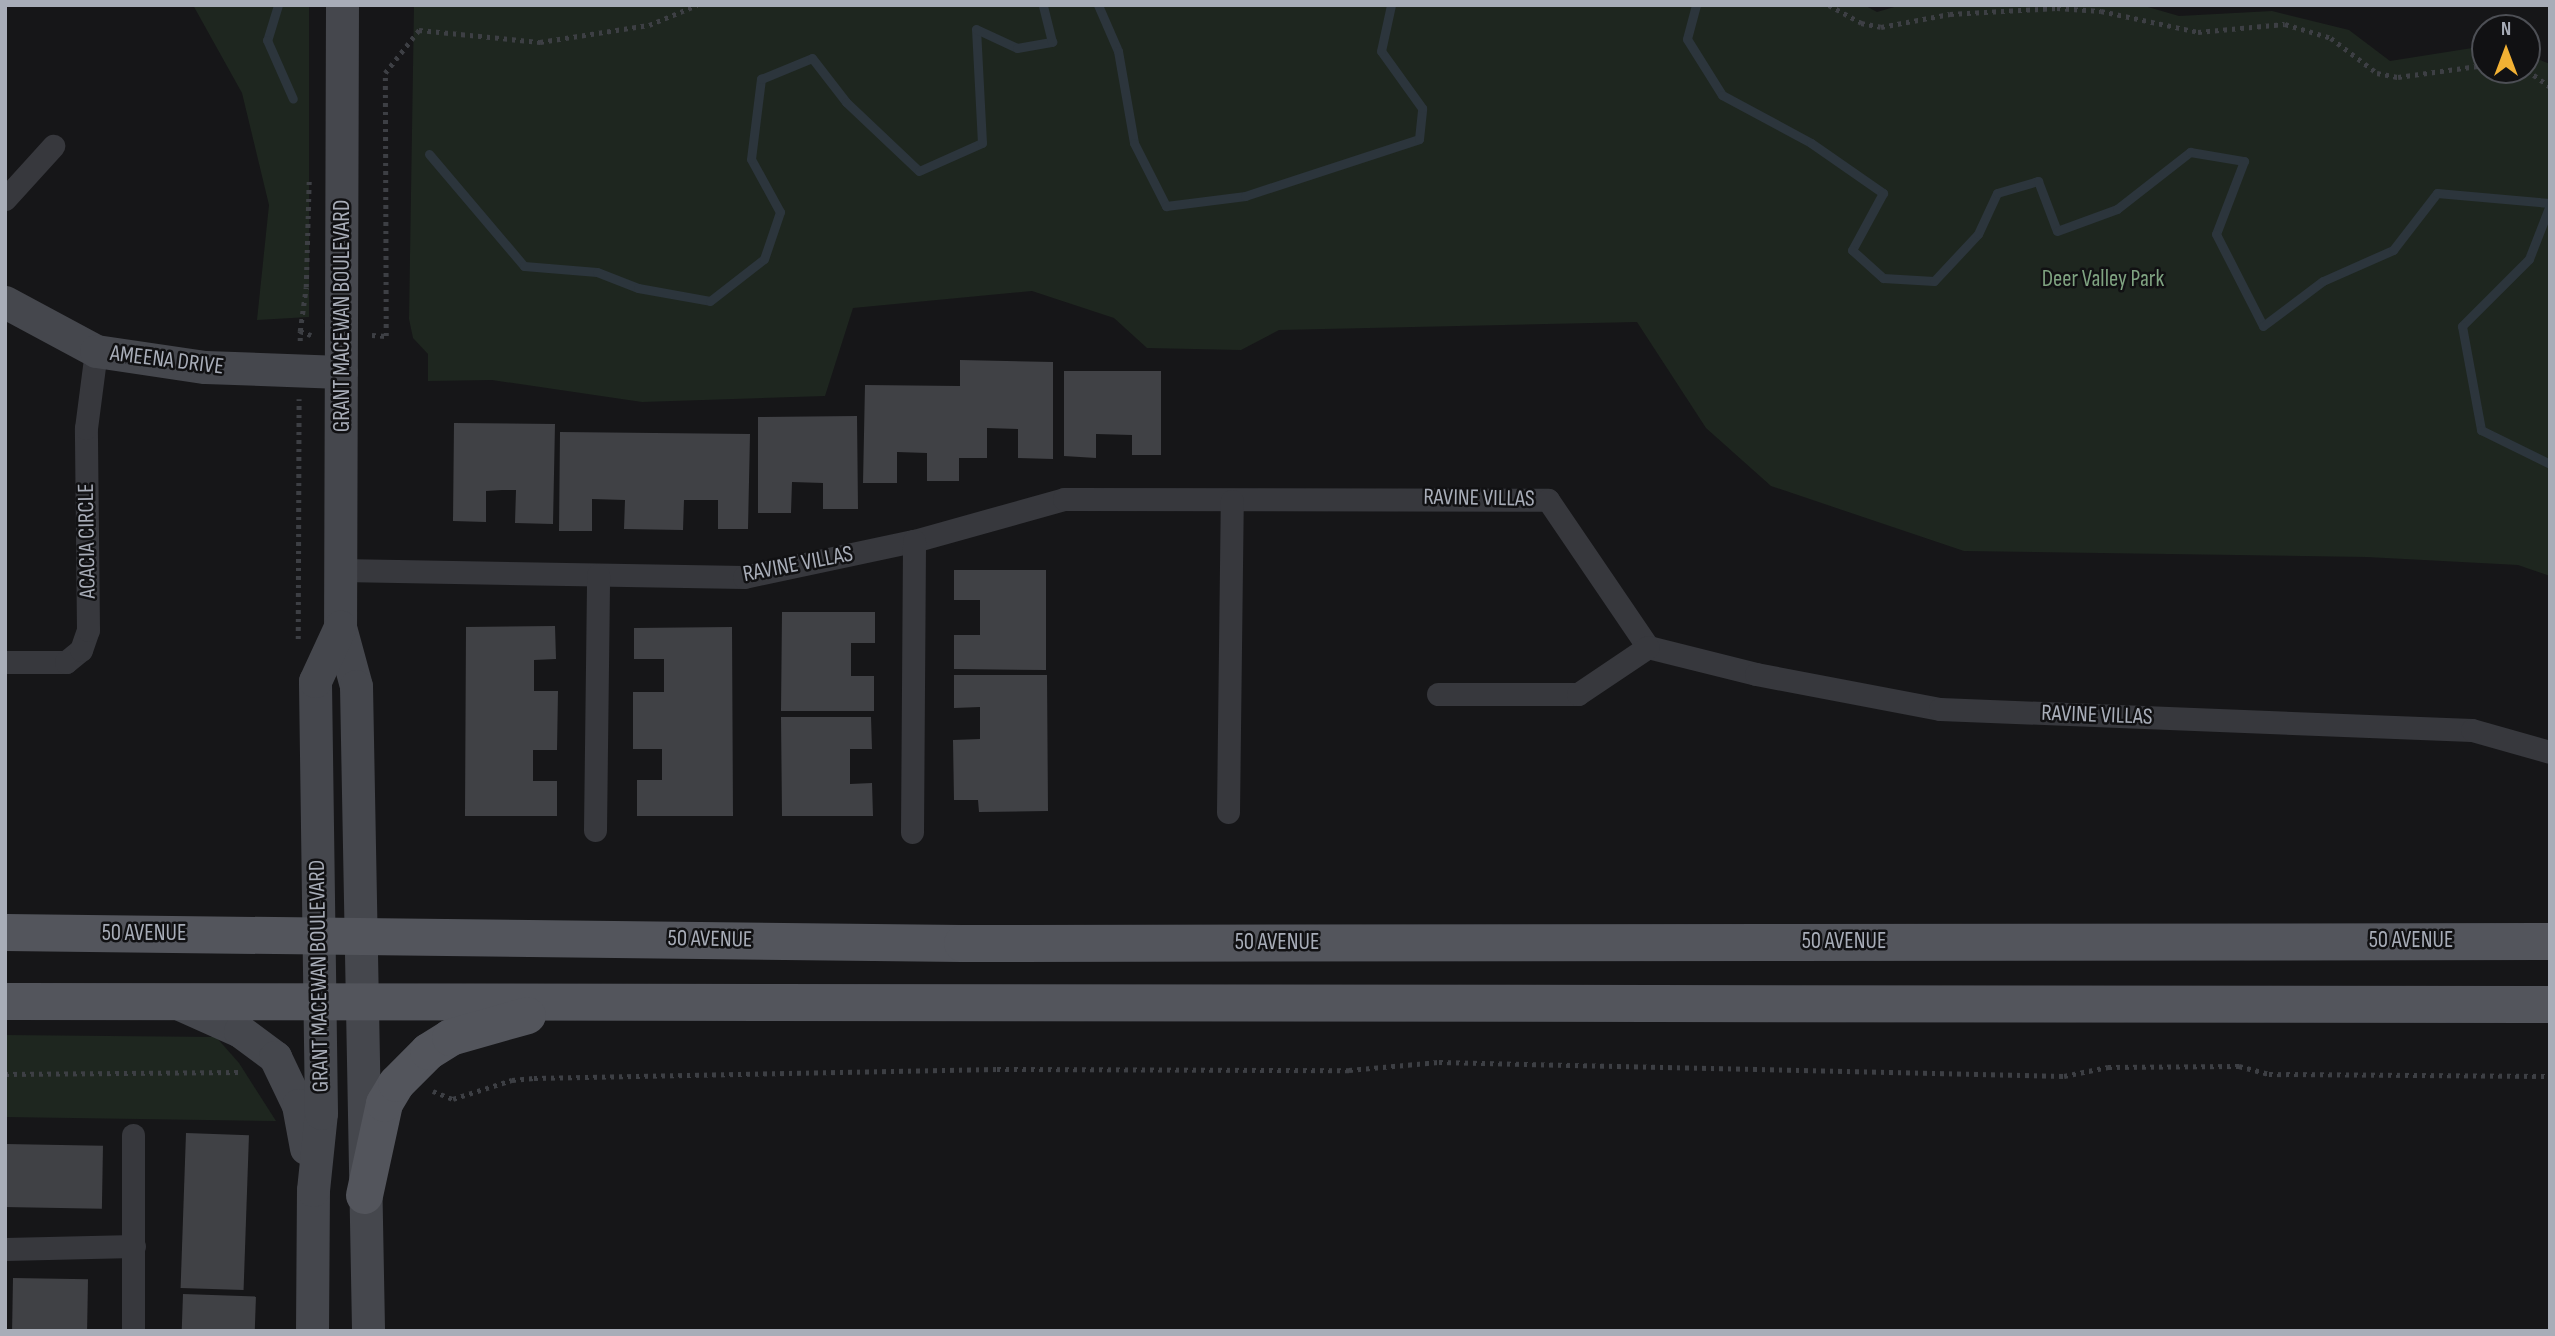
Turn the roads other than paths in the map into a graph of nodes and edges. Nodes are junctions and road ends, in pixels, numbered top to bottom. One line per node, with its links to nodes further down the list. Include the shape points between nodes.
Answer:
1 (342, 5): 6 (main road, GRANT MACEWAN BOULEVARD)
2 (53, 146): 3 (street)
3 (5, 199)
4 (5, 302): 5 (main road, AMEENA DRIVE)
5 (96, 351): 6 (main road, AMEENA DRIVE, via 205,368); 13 (street, ACACIA CIRCLE, via 86,428 88,631 81,650 66,662)
6 (341, 372): 9 (main road, GRANT MACEWAN BOULEVARD)
7 (1232, 501): 8 (street, RAVINE VILLAS, via 1064,499); 12 (street, RAVINE VILLAS, via 1393,496 1548,500); 16 (street)
8 (914, 541): 10 (street, RAVINE VILLAS, via 744,577); 18 (street)
9 (341, 570): 10 (street, RAVINE VILLAS); 11 (main road, GRANT MACEWAN BOULEVARD)
10 (598, 575): 17 (street)
11 (340, 627): 20 (main road, GRANT MACEWAN BOULEVARD, via 356,686); 21 (main road, GRANT MACEWAN BOULEVARD, via 315,681)
12 (1648, 647): 14 (street, via 1578,694); 15 (street, RAVINE VILLAS, via 1756,674 1940,709 2472,730)
13 (5, 662)
14 (1438, 694)
15 (2550, 752)
16 (1228, 812)
17 (595, 830)
18 (912, 832)
19 (5, 932): 21 (main road, 50 AVENUE)
20 (363, 934): 21 (main road, 50 AVENUE); 22 (main road, 50 AVENUE, via 962,943); 26 (main road, GRANT MACEWAN BOULEVARD)
21 (318, 935): 25 (main road, GRANT MACEWAN BOULEVARD)
22 (2550, 941)
23 (5, 1001): 24 (main road)
24 (173, 1001): 25 (main road); 30 (main road, via 240,1031 275,1057 298,1105)
25 (319, 1001): 26 (main road); 30 (main road, GRANT MACEWAN BOULEVARD, via 321,1113)
26 (363, 1001): 27 (main road); 31 (main road, GRANT MACEWAN BOULEVARD)
27 (582, 1002): 28 (main road); 31 (main road, via 450,1037 408,1070 384,1103)
28 (2550, 1004)
29 (133, 1135): 32 (street)
30 (313, 1190): 35 (main road, GRANT MACEWAN BOULEVARD)
31 (364, 1195): 36 (main road, GRANT MACEWAN BOULEVARD)
32 (134, 1246): 33 (street); 34 (street)
33 (5, 1249)
34 (133, 1331)
35 (312, 1331)
36 (368, 1331)

